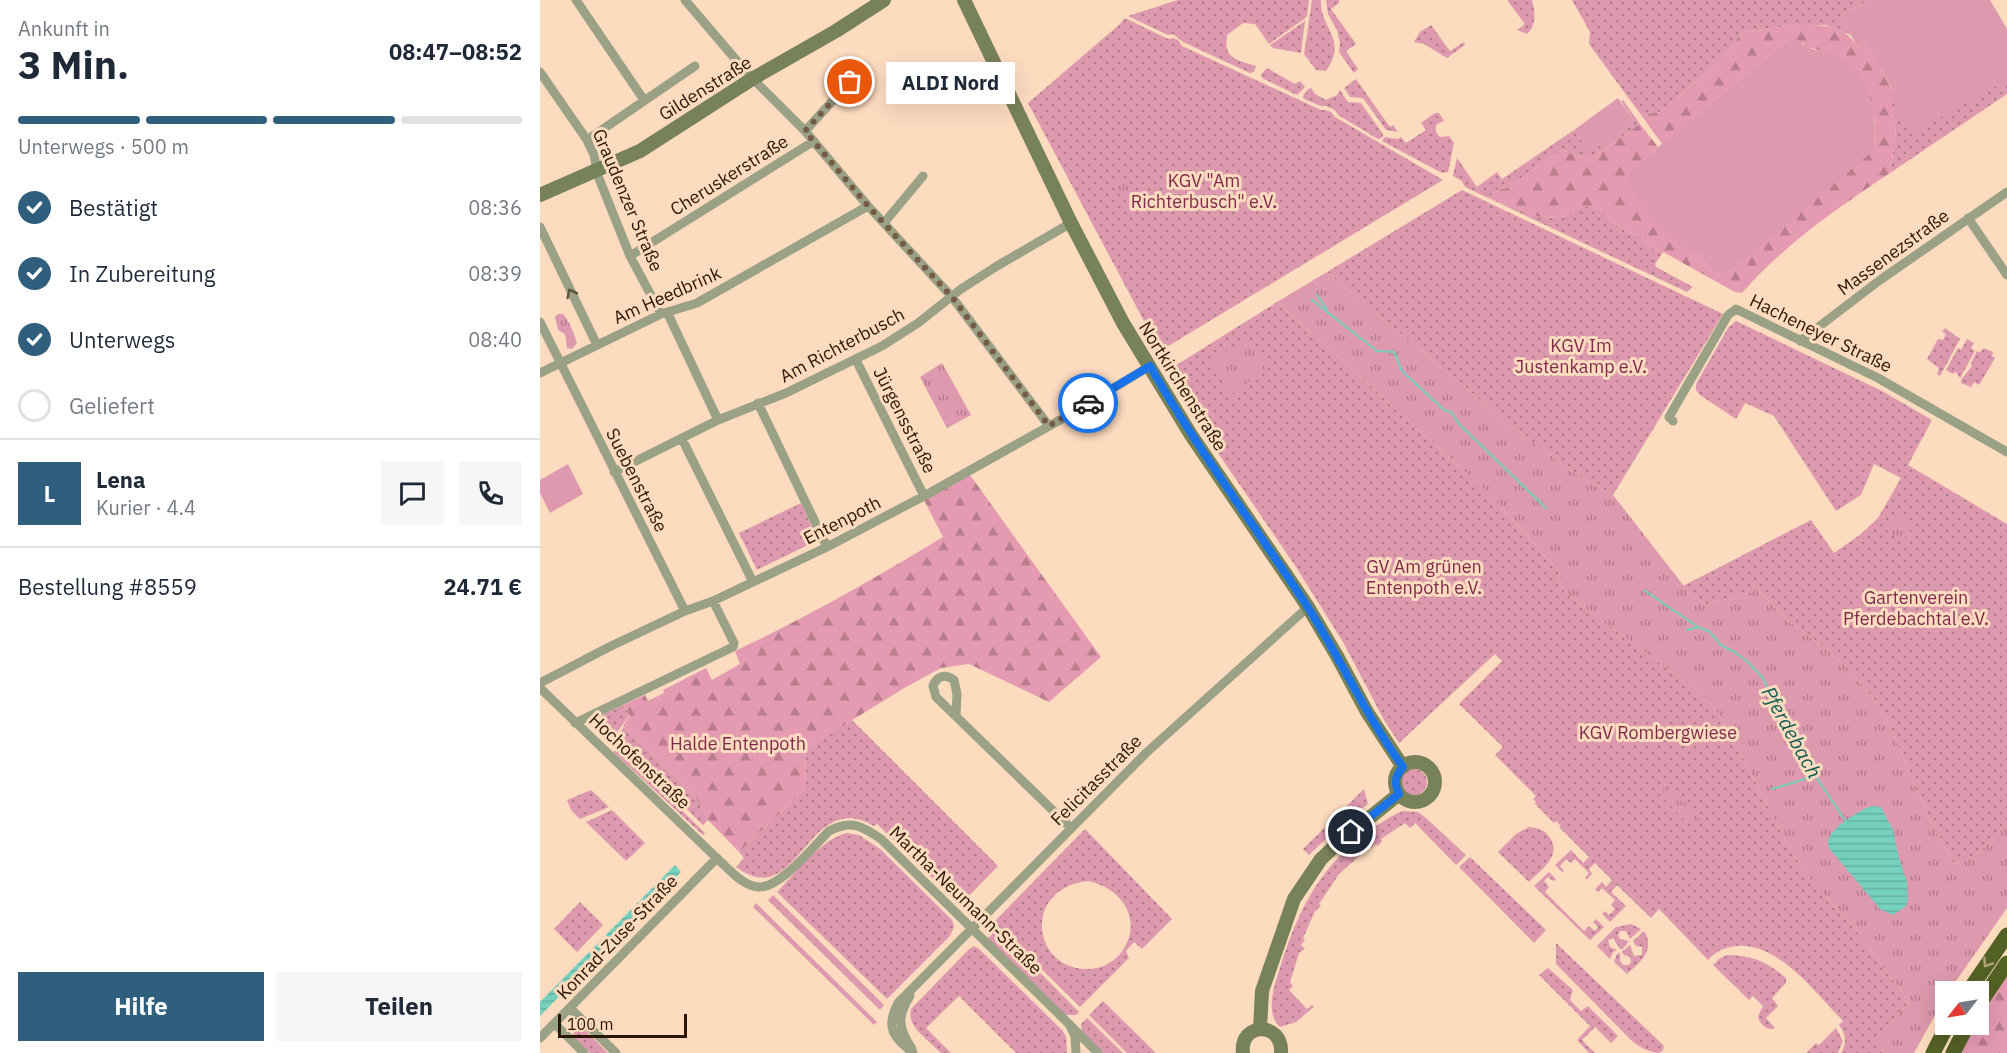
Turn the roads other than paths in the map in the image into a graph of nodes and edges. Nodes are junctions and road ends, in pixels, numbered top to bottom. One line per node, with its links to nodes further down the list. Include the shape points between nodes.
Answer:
1 (576, 0): 9 (street)
2 (685, 0): 7 (street)
3 (884, 0): 7 (main road, Gildenstraße)
4 (964, 2): 20 (main road, Nortkirchenstraße)
5 (695, 66): 9 (street)
6 (540, 72): 11 (street, Graudenzer Straße)
7 (752, 79): 10 (street); 13 (main road, Gildenstraße, via 640,151)
8 (850, 82): 10 (street)
9 (644, 100): 11 (street)
10 (805, 131): 12 (street)
11 (587, 140): 13 (street, Graudenzer Straße)
12 (814, 141): 17 (street); 22 (street, Cheruskerstraße)
13 (597, 171): 16 (main road, Gildenstraße); 22 (street, Graudenzer Straße)
14 (923, 176): 19 (street)
15 (2007, 192): 18 (street, Massenezstraße)
16 (540, 195)
17 (868, 206): 19 (street); 25 (street, Am Heedbrink, via 697,303)
18 (1968, 218): 23 (street); 27 (street, Massenezstraße)
19 (884, 223): 24 (street)
20 (1071, 223): 24 (street, Am Richterbusch); 31 (main road, Nortkirchenstraße)
21 (540, 227): 28 (street, one-way to 21)
22 (630, 256): 25 (street, Graudenzer Straße)
23 (2007, 275)
24 (952, 297): 29 (street, Am Richterbusch, via 918,323); 36 (street)
25 (664, 313): 28 (street, Am Heedbrink); 34 (street, Graudenzer Straße)
26 (540, 322): 30 (street, Suebenstraße)
27 (1800, 341): 35 (street, Hacheneyer Straße, via 1736,309 1728,315 1669,417); 38 (street, Hacheneyer Straße, via 1878,378)
28 (597, 345): 30 (street, Am Heedbrink)
29 (856, 360): 33 (street, Am Richterbusch); 40 (street, Jürgensstraße)
30 (561, 363): 32 (street, Am Heedbrink); 39 (street, Suebenstraße)
31 (1150, 366): 36 (street, Entenpoth); 44 (main road, Nortkirchenstraße, via 1203,453)
32 (540, 373)
33 (758, 403): 34 (street, Am Richterbusch); 41 (street)
34 (718, 420): 37 (street, Am Richterbusch)
35 (1673, 421)
36 (1049, 426): 40 (street, Entenpoth)
37 (682, 439): 39 (street, Am Richterbusch); 42 (street)
38 (2007, 452)
39 (614, 472): 45 (street, Suebenstraße)
40 (924, 496): 41 (street, Entenpoth)
41 (827, 547): 42 (street, Entenpoth)
42 (753, 582): 43 (street, Entenpoth)
43 (713, 601): 45 (street, Entenpoth); 49 (street, via 733,647)
44 (1308, 607): 50 (main road, Nortkirchenstraße); 52 (street, Felicitasstraße, via 1146,753)
45 (685, 611): 46 (street, Entenpoth)
46 (540, 683)
47 (540, 688): 49 (street, Hochofenstraße)
48 (956, 715): 52 (street)
49 (575, 723): 53 (street, Hochofenstraße)
50 (1403, 767): 51 (main road, via 1395,784); 51 (main road, via 1422,764 1430,769 1435,784 1428,797 1419,801)
51 (1399, 794): 63 (main road, via 1321,859 1294,899 1262,991)
52 (1071, 828): 54 (street, Felicitasstraße)
53 (717, 858): 54 (street, Martha-Neumann-Straße, via 741,880 752,886 767,886 781,878 829,831 846,824 863,827 881,839); 60 (street, Konrad-Zuse-Straße)
54 (972, 929): 58 (street, Felicitasstraße); 62 (street, Martha-Neumann-Straße)
55 (2007, 935): 57 (highway, one-way to 57)
56 (2007, 963): 59 (highway)
57 (1976, 981)
58 (917, 986): 69 (street, Felicitasstraße, via 901,1014 902,1034); 69 (street, Felicitasstraße, via 898,1003 891,1023 894,1035)
59 (1989, 990)
60 (570, 1008): 61 (street, Konrad-Zuse-Straße); 68 (street)
61 (555, 1024): 66 (street, Konrad-Zuse-Straße); 67 (street)
62 (1069, 1024): 70 (street, via 1075,1036); 71 (street, Martha-Neumann-Straße)
63 (1260, 1029): 72 (main road, via 1249,1033); 73 (main road, via 1276,1036)
64 (1942, 1035): 74 (highway)
65 (1962, 1035): 75 (highway)
66 (540, 1038)
67 (584, 1053)
68 (616, 1053)
69 (914, 1053)
70 (1076, 1053)
71 (1098, 1053)
72 (1243, 1053)
73 (1281, 1053)
74 (1933, 1053)
75 (1953, 1053)

